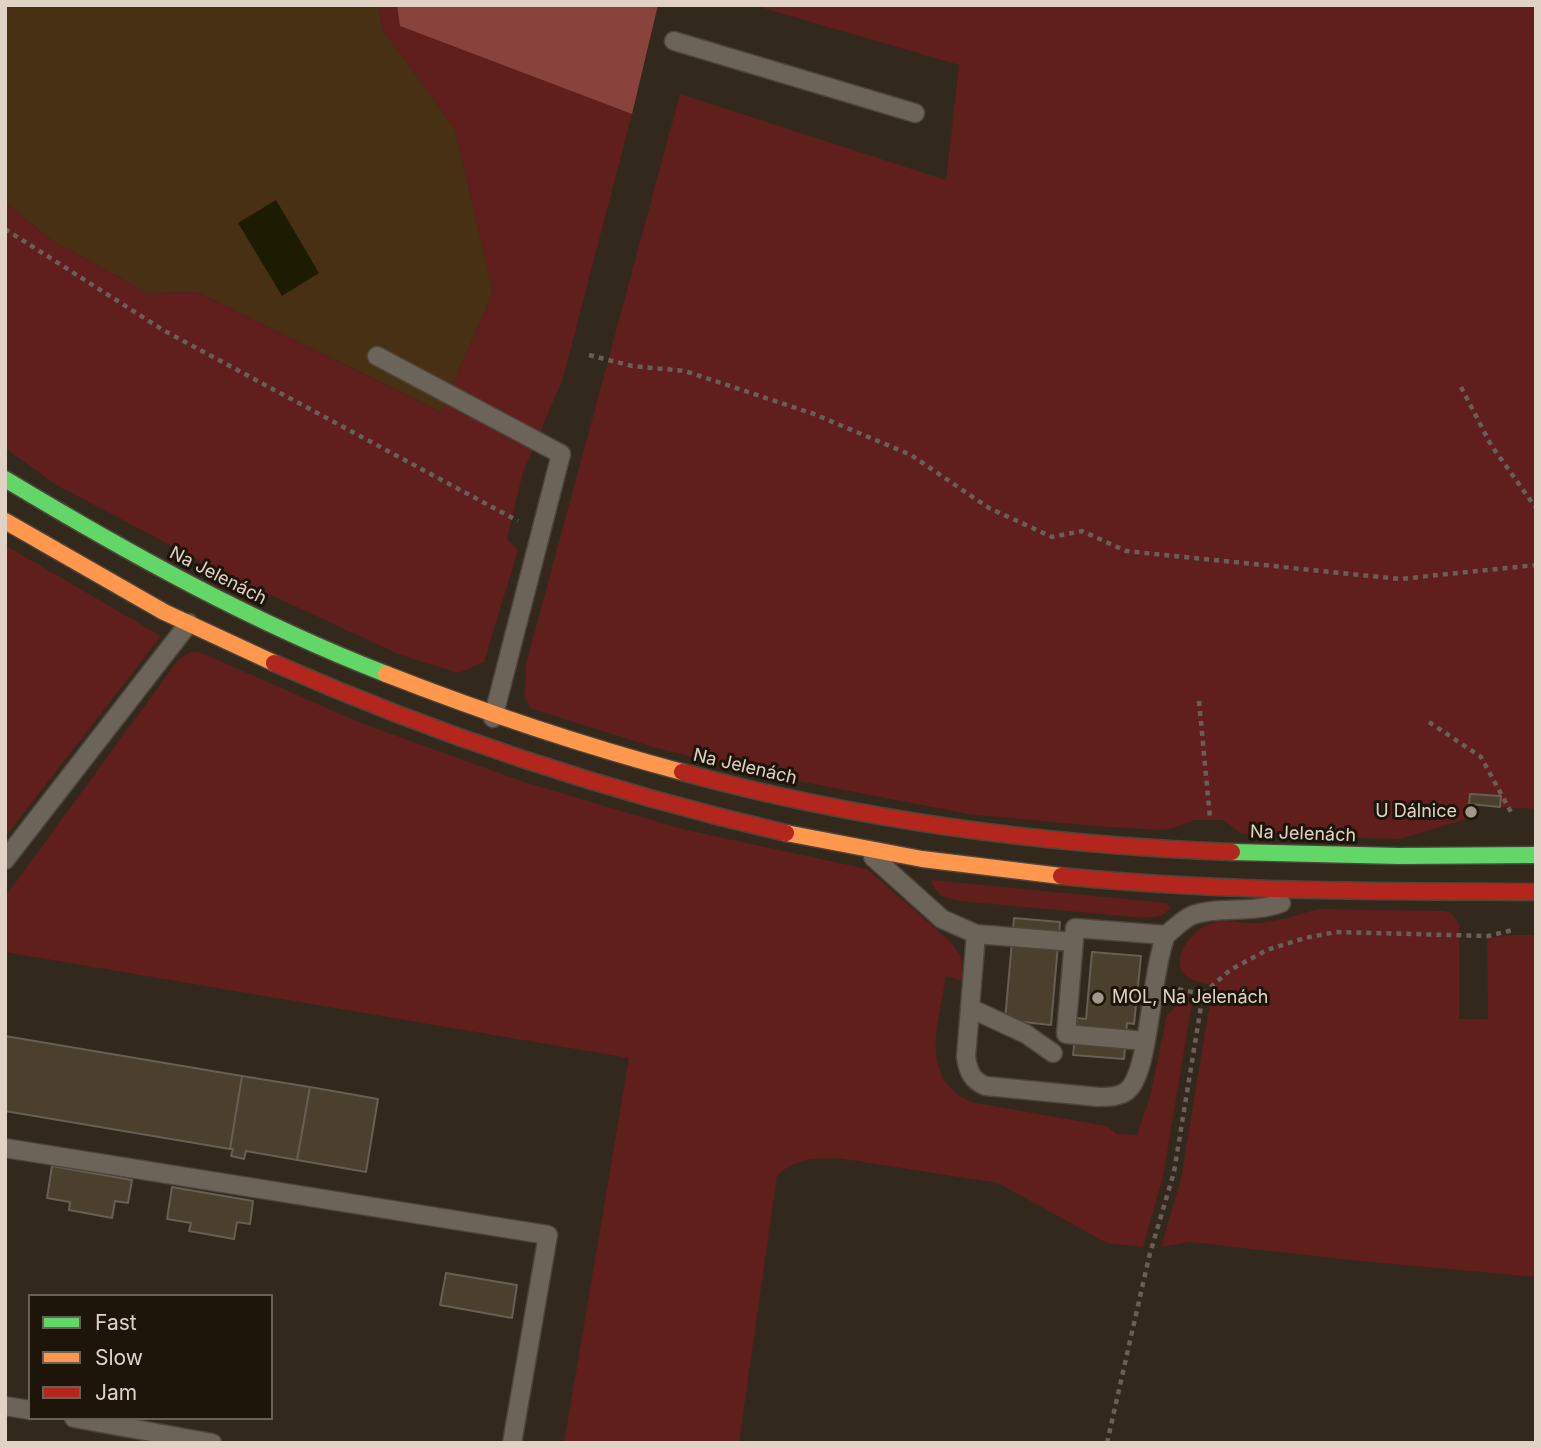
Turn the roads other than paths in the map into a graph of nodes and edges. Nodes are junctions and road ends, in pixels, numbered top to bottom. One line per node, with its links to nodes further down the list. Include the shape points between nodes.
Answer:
1 (674, 41): 2 (lane)
2 (915, 113)
3 (376, 356): 8 (lane, via 561,454)
4 (5, 479): 6 (main road, Na Jelenách, via 81,527)
5 (5, 521): 7 (main road)
6 (209, 595): 7 (lane); 8 (main road, Na Jelenách, via 368,667)
7 (188, 624): 9 (main road, via 362,702); 12 (lane)
8 (493, 715): 9 (lane); 11 (main road, Na Jelenách, via 699,777 842,810 993,834 1211,850)
9 (485, 748): 10 (main road, via 688,810)
10 (865, 850): 13 (main road, via 1108,881); 15 (lane, via 942,919)
11 (1536, 855)
12 (5, 860)
13 (1316, 891): 14 (main road); 16 (lane, via 1254,911 1199,914)
14 (1536, 892)
15 (976, 934): 17 (lane); 18 (lane)
16 (1166, 935): 17 (lane, via 1075,928); 19 (lane, via 1157,961)
17 (1074, 942): 19 (lane, via 1066,1034)
18 (970, 1008): 19 (lane, via 968,1068 978,1084 986,1087 1118,1096 1135,1080); 20 (lane, via 1026,1034)
19 (1145, 1041)
20 (1053, 1053)
21 (5, 1148): 26 (lane, via 548,1235)
22 (5, 1406): 23 (lane)
23 (28, 1410)
24 (85, 1420): 25 (lane)
25 (212, 1443)
26 (512, 1443)

